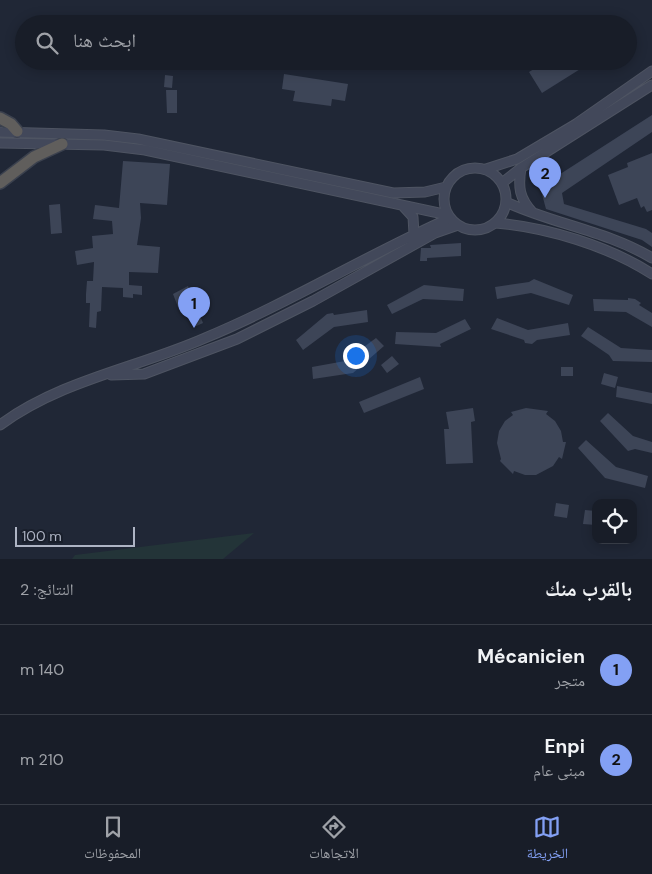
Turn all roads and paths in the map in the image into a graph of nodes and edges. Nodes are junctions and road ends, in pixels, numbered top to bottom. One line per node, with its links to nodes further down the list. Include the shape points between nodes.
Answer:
1 (652, 71): 9 (main road, via 576,124 517,159)
2 (652, 85): 8 (main road)
3 (0, 118): 5 (highway, via 11,124)
4 (0, 132): 5 (main road)
5 (17, 137): 6 (main road); 7 (main road); 12 (main road, via 104,135 138,139 393,193 420,193)
6 (0, 143)
7 (62, 144): 10 (highway, via 34,157); 14 (main road, via 145,150)
8 (521, 168): 11 (main road); 16 (main road, via 519,192 526,206)
9 (486, 169): 11 (main road); 12 (main road, via 465,169)
10 (0, 183)
11 (502, 183): 13 (main road)
12 (446, 187): 15 (main road, via 444,204)
13 (506, 202): 16 (main road); 17 (main road)
14 (402, 205): 15 (main road); 19 (main road, via 413,217)
15 (449, 216): 18 (main road); 19 (main road)
16 (537, 216): 20 (main road, via 572,225)
17 (496, 223): 18 (main road, via 477,230); 21 (main road, via 524,225 573,240 624,258)
18 (458, 225): 22 (main road, via 435,233 313,301 222,346 144,374)
19 (414, 234): 22 (main road, via 251,318 180,349)
20 (652, 258)
21 (652, 274)
22 (105, 374): 23 (main road, via 42,399)
23 (0, 425)

